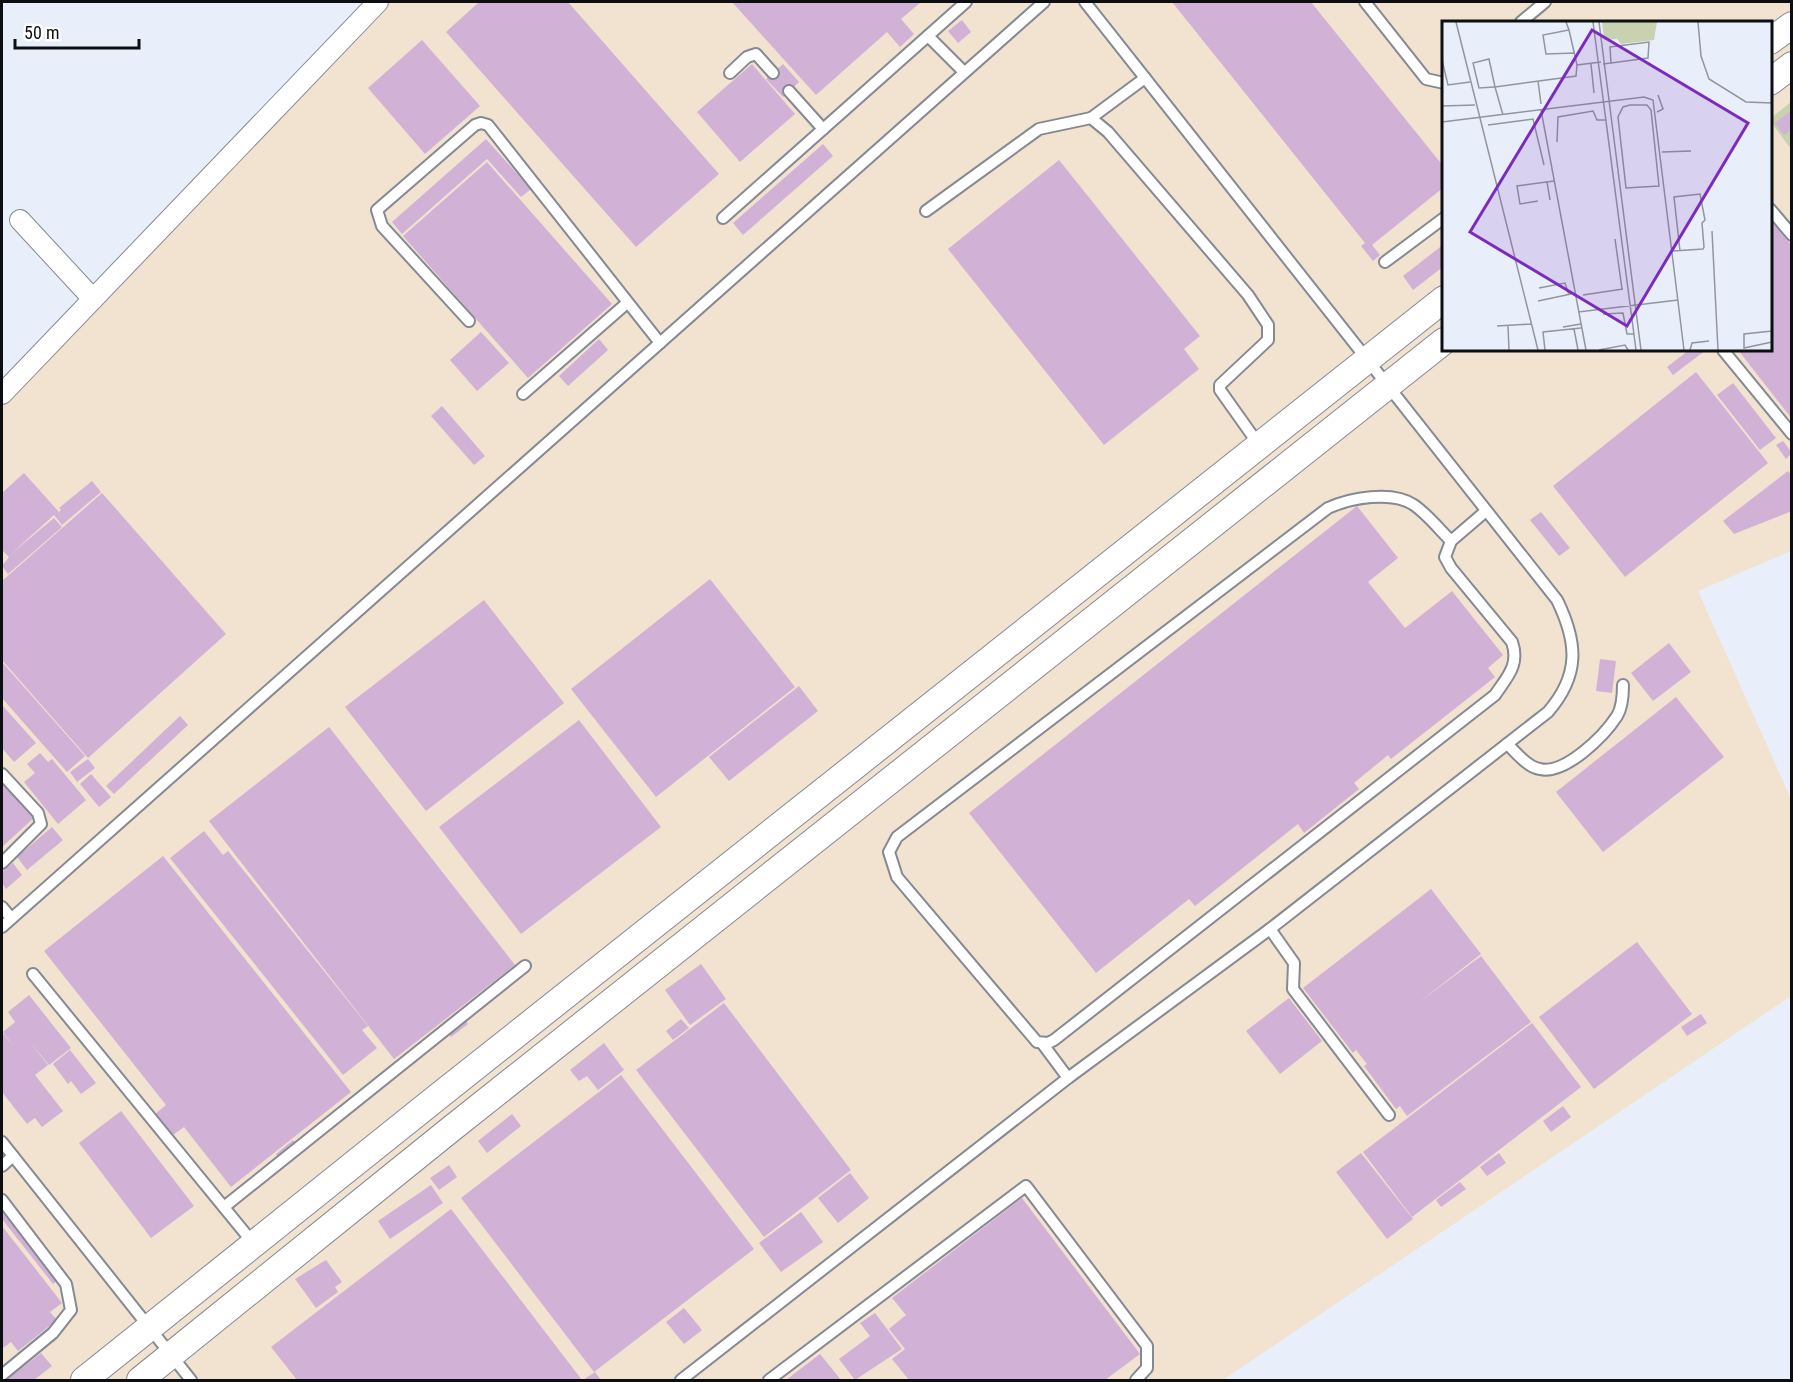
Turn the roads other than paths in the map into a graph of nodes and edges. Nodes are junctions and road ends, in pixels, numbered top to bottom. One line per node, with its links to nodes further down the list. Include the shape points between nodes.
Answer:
1 (378, 2): 28 (street)
2 (966, 2): 9 (lane)
3 (1044, 2): 12 (lane)
4 (1085, 2): 15 (lane)
5 (1365, 2): 17 (lane, via 1426,79)
6 (1545, 2): 7 (lane)
7 (1522, 21)
8 (1791, 25): 10 (street)
9 (928, 36): 12 (lane); 20 (lane)
10 (1772, 39)
11 (1791, 65): 16 (street)
12 (964, 72): 33 (lane)
13 (730, 73): 14 (lane, via 756,54)
14 (773, 73)
15 (1145, 78): 19 (lane); 35 (lane)
16 (1772, 80)
17 (1442, 83)
18 (789, 91): 20 (lane)
19 (1091, 118): 21 (lane, via 1039,129); 40 (lane, via 1108,132 1248,295 1268,325 1268,340 1220,385)
20 (823, 129): 23 (lane)
21 (926, 210)
22 (1772, 211): 26 (lane)
23 (723, 218)
24 (1442, 219): 27 (lane)
25 (20, 220): 28 (street)
26 (1791, 235)
27 (1386, 262)
28 (93, 299): 37 (street)
29 (1442, 300): 35 (street)
30 (627, 303): 31 (lane, via 489,124 481,123 377,210 382,226); 33 (lane); 38 (lane)
31 (469, 321)
32 (1442, 342): 36 (street)
33 (660, 343): 50 (lane)
34 (1724, 351): 39 (lane)
35 (1366, 360): 36 (lane); 40 (street)
36 (1387, 386): 41 (lane); 48 (street)
37 (2, 394)
38 (523, 394)
39 (1791, 434)
40 (1259, 445): 46 (street)
41 (1486, 511): 42 (lane); 44 (lane, via 1557,600 1569,623 1572,644 1572,670 1557,702)
42 (1451, 540): 55 (lane, via 1445,557 1451,568 1512,642 1516,653 1515,665 1495,695 1054,1040); 55 (lane, via 1412,504 1368,496 1344,500 1328,508 897,837 889,852 897,877 1030,1035)
43 (1623, 685): 44 (lane, via 1618,715 1588,750 1552,769 1539,770 1528,764)
44 (1508, 744): 52 (lane)
45 (2, 774): 47 (lane, via 38,813 41,824)
46 (735, 861): 48 (street); 63 (street)
47 (2, 863)
48 (757, 889): 65 (street, via 451,1129)
49 (2, 907): 50 (lane)
50 (11, 918): 51 (lane)
51 (2, 927)
52 (1270, 929): 56 (lane); 57 (lane, via 1294,963 1293,989)
53 (525, 966): 62 (lane)
54 (33, 974): 62 (lane)
55 (1042, 1043): 56 (lane)
56 (1068, 1078): 70 (lane)
57 (1389, 1115)
58 (2, 1142): 59 (lane)
59 (13, 1156): 60 (lane); 64 (lane)
60 (2, 1166)
61 (2, 1200): 66 (lane, via 66,1284 71,1310 53,1333)
62 (224, 1207): 63 (lane)
63 (255, 1244): 64 (street)
64 (149, 1329): 65 (lane); 67 (street)
65 (171, 1356): 68 (street); 69 (lane)
66 (2, 1375)
67 (84, 1380)
68 (140, 1380)
69 (190, 1380)
70 (681, 1380)
71 (769, 1380): 72 (lane, via 1026,1186 1147,1346 1147,1368)
72 (1136, 1380)

